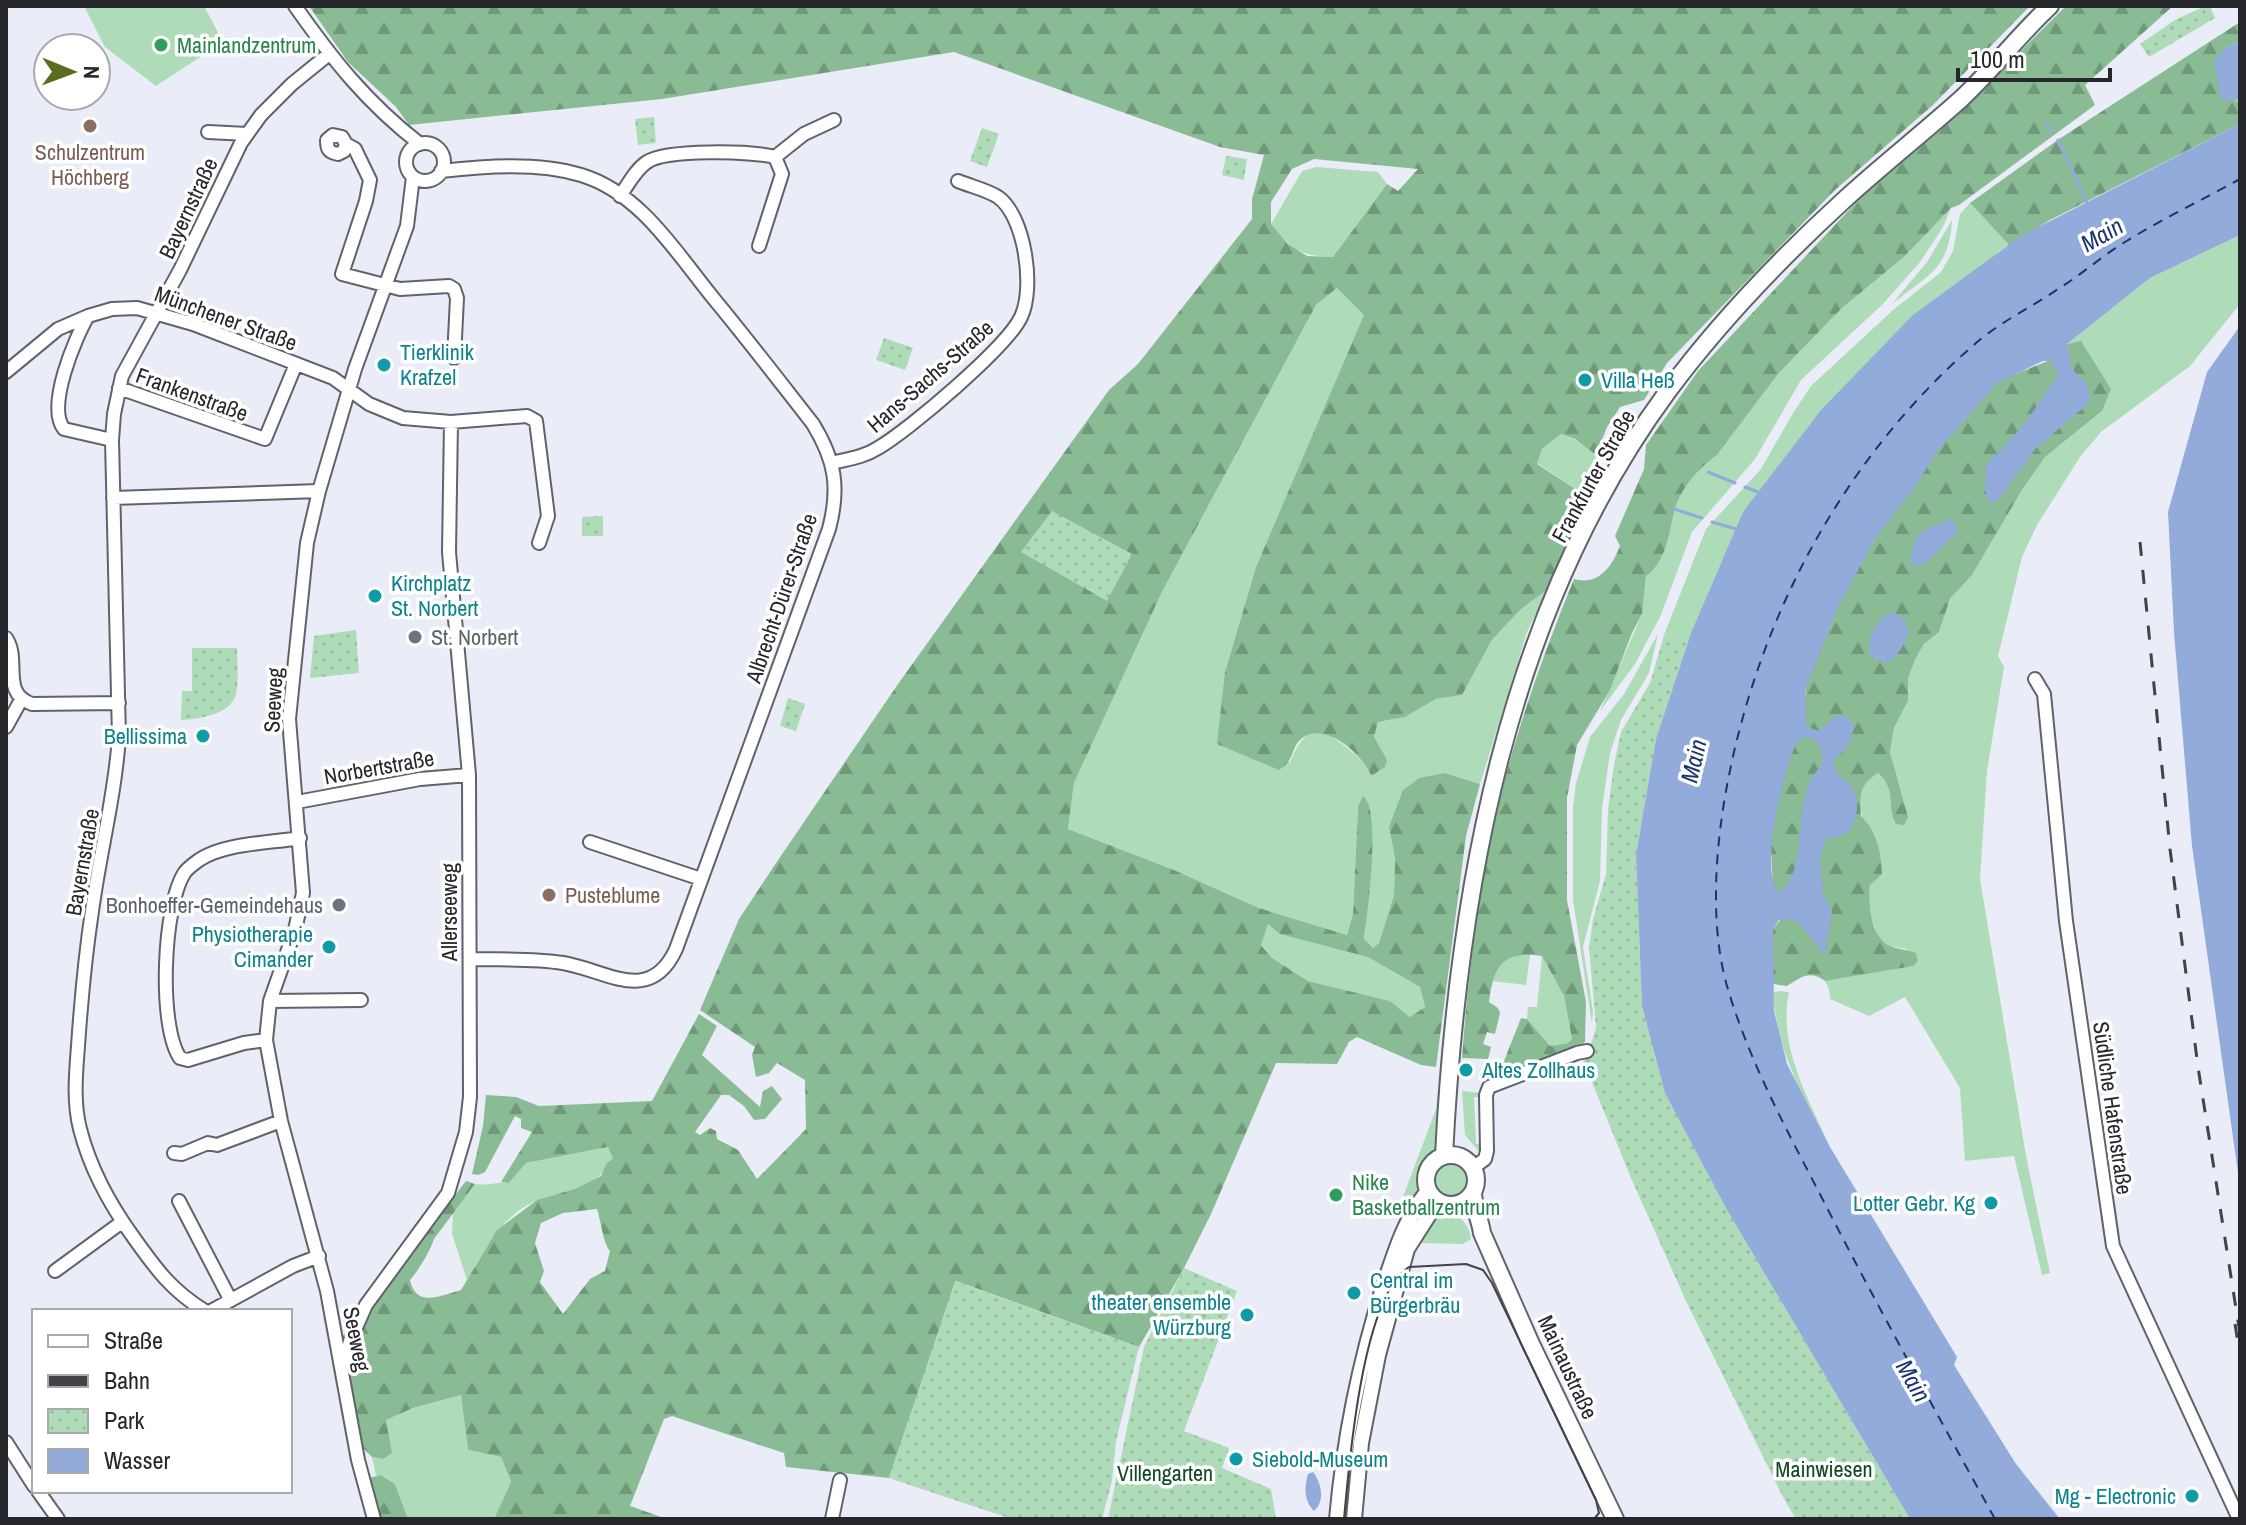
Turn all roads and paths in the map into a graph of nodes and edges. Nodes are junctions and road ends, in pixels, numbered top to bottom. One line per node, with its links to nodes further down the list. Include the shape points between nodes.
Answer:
1 (295, 6): 3 (street)
2 (2050, 6): 50 (main road, Frankfurter Straße, via 1965,94 1839,204 1731,316 1668,391 1613,478 1549,610 1496,776 1468,917 1453,1044 1449,1113 1455,1128)
3 (329, 54): 5 (street); 7 (street, Bayernstraße, via 292,84)
4 (834, 120): 12 (street, via 804,134)
5 (394, 124): 9 (street); 10 (street)
6 (208, 132): 7 (street)
7 (247, 134): 20 (street, Bayernstraße)
8 (346, 144): 19 (street, via 355,149 370,180 342,274)
9 (420, 144): 10 (street); 11 (street, via 432,145)
10 (407, 155): 15 (street, via 406,167)
11 (442, 156): 13 (street, Albrecht-Dürer-Straße); 14 (street)
12 (775, 157): 17 (street, via 671,153 647,162); 18 (street, via 782,174)
13 (479, 167): 14 (street, Albrecht-Dürer-Straße); 17 (street, Albrecht-Dürer-Straße, via 583,175)
14 (441, 171): 15 (street, via 437,177)
15 (419, 179): 19 (street, Seeweg)
16 (958, 181): 29 (street, Hans-Sachs-Straße, via 999,198 1016,225 1027,262 1022,316 1003,343 888,442)
17 (620, 196): 29 (street, Albrecht-Dürer-Straße, via 669,241 813,424)
18 (759, 246)
19 (384, 285): 22 (street, via 454,289); 26 (street, Seeweg)
20 (157, 312): 21 (street, Münchener Straße, via 112,309); 23 (street, Münchener Straße); 25 (street, Bayernstraße)
21 (88, 316): 24 (street, Münchener Straße, via 58,329); 28 (street, via 57,415 64,429)
22 (454, 358)
23 (296, 364): 25 (street, Frankenstraße, via 265,439); 26 (street, Münchener Straße)
24 (6, 372)
25 (119, 388): 28 (street, Bayernstraße)
26 (351, 389): 27 (street, Münchener Straße, via 369,404 403,418); 30 (street, Seeweg)
27 (451, 422): 32 (street, Münchener Straße, via 519,415 536,421 548,516); 38 (street, Allerseeweg, via 449,552)
28 (112, 440): 31 (street, Bayernstraße)
29 (832, 463): 42 (street, Albrecht-Dürer-Straße, via 829,529)
30 (319, 491): 31 (street); 39 (street, Seeweg, via 307,543 290,703)
31 (113, 498): 36 (street, Bayernstraße)
32 (539, 543)
33 (6, 638): 35 (street, via 15,693)
34 (2035, 679): 77 (street, Südliche Hafenstraße, via 2044,694 2066,921 2113,1246)
35 (21, 700): 36 (street); 37 (street)
36 (119, 703): 56 (street, Bayernstraße, via 116,783 92,909 75,1086 85,1146)
37 (6, 727)
38 (469, 775): 39 (street, Norbertstraße, via 410,780); 43 (street, Allerseeweg)
39 (297, 802): 40 (street, Seeweg)
40 (300, 838): 45 (street, Seeweg, via 300,913); 46 (street, via 221,850 200,859 185,872 169,931 166,999 180,1058)
41 (590, 842): 42 (street)
42 (701, 879): 43 (street, Albrecht-Dürer-Straße, via 670,962 647,979 614,979 563,963)
43 (470, 959): 63 (street, Allerseeweg, via 470,1097 459,1160 448,1193 366,1305)
44 (361, 1000): 45 (street)
45 (270, 1001): 46 (street, Seeweg)
46 (266, 1040): 48 (street, Seeweg)
47 (1587, 1051): 51 (street, via 1489,1087 1487,1151)
48 (281, 1121): 49 (street, via 217,1145); 58 (street, Seeweg)
49 (174, 1153)
50 (1450, 1156): 51 (main road); 53 (main road, via 1427,1171)
51 (1477, 1164): 52 (main road)
52 (1473, 1192): 55 (main road); 57 (main road, Mainaustraße)
53 (1433, 1198): 55 (main road); 65 (street, via 1424,1196 1401,1231)
54 (179, 1201): 60 (street)
55 (1456, 1205): 57 (main road, Mainaustraße)
56 (122, 1222): 59 (street); 61 (street, Bayernstraße, via 161,1276 181,1297)
57 (1482, 1233): 76 (main road, Mainaustraße)
58 (319, 1256): 60 (street, Bayernstraße); 63 (street, Seeweg)
59 (55, 1271)
60 (230, 1299): 62 (street, Bayernstraße)
61 (204, 1309)
62 (212, 1309)
63 (343, 1369): 72 (street, Seeweg)
64 (6, 1442): 67 (street)
65 (1354, 1442): 68 (street); 69 (street)
66 (840, 1480): 73 (street)
67 (32, 1483)
68 (1340, 1490): 69 (street); 74 (street)
69 (1356, 1490): 75 (street)
70 (39, 1493): 71 (street)
71 (58, 1519)
72 (374, 1519)
73 (832, 1519)
74 (1337, 1519)
75 (1354, 1519)
76 (1615, 1519)
77 (2239, 1519)

